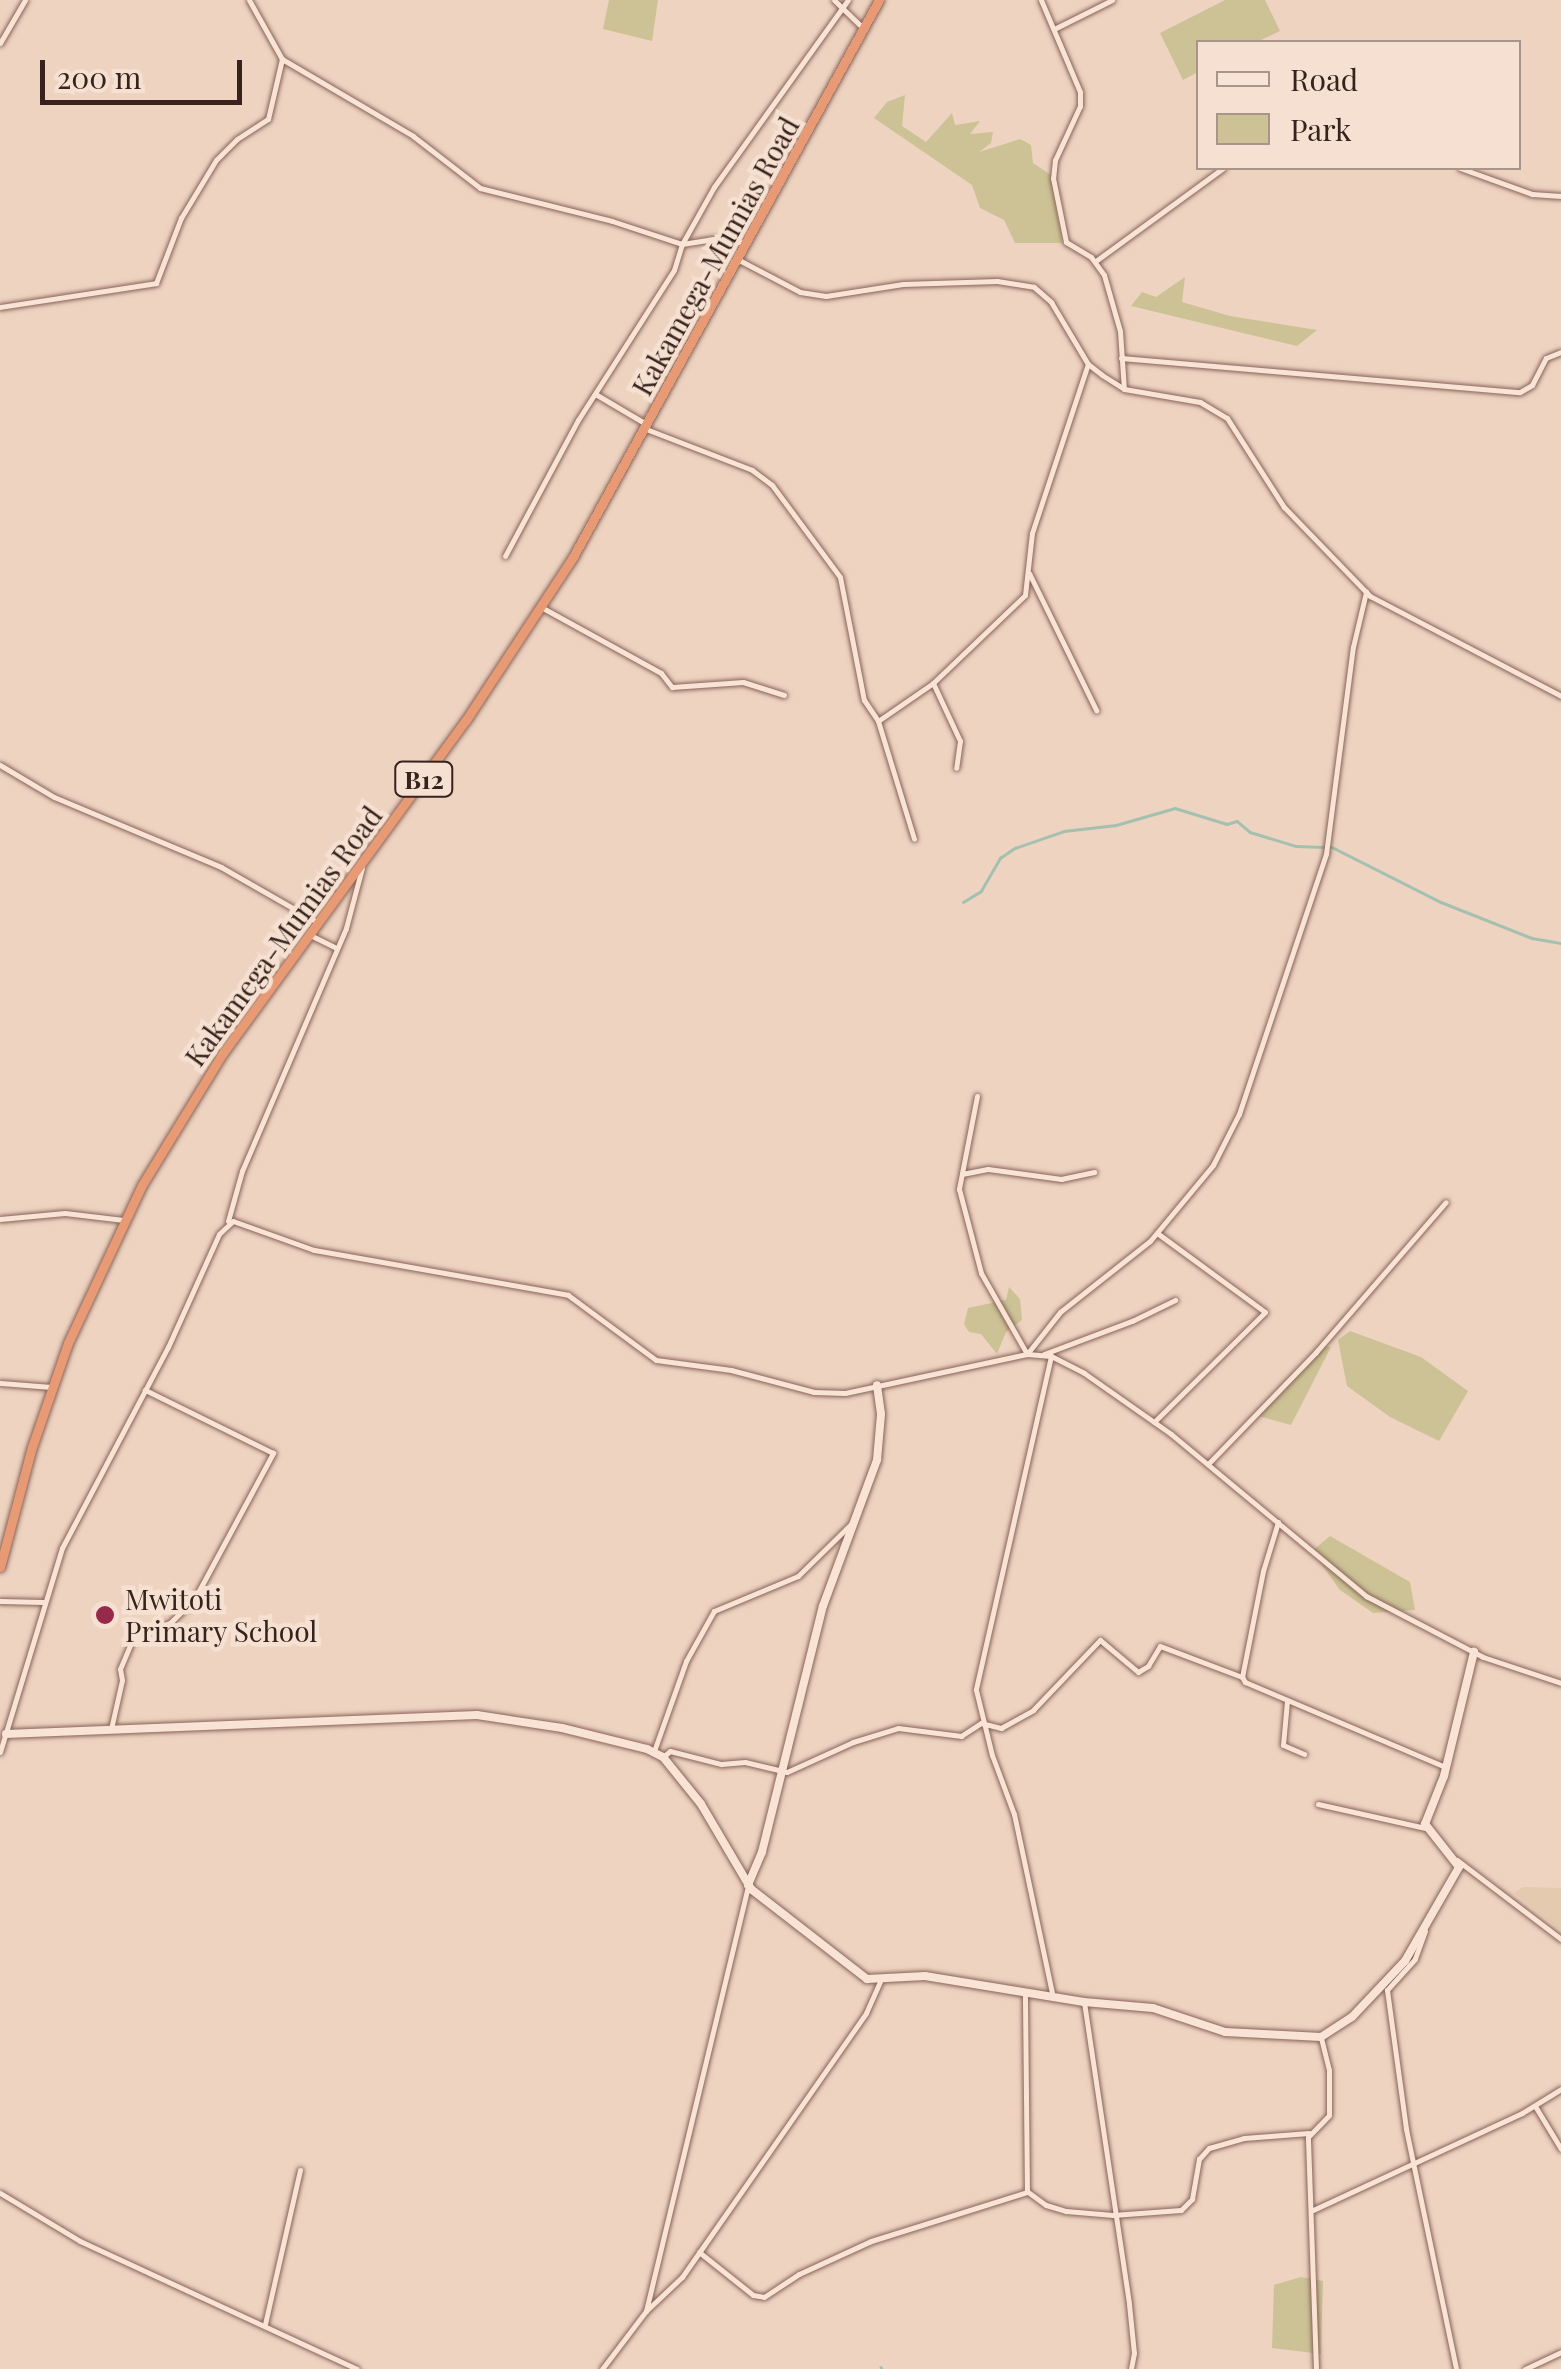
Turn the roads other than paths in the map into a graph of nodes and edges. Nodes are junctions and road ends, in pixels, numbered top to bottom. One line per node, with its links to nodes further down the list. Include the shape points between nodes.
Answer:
1 (25, 0): 11 (street)
2 (249, 0): 12 (street)
3 (834, 0): 8 (street)
4 (848, 0): 8 (street)
5 (880, 0): 9 (highway, Kakamega-Mumias Road / B12)
6 (1042, 0): 10 (street)
7 (1112, 0): 10 (street)
8 (842, 8): 9 (street); 17 (street, via 717,182)
9 (864, 29): 16 (highway, Kakamega-Mumias Road / B12)
10 (1054, 30): 19 (street, via 1080,92 1053,178 1066,242)
11 (0, 43)
12 (282, 60): 17 (street, via 413,136 480,188); 20 (street, via 268,119 216,160 182,218 156,283)
13 (1221, 170): 19 (street)
14 (1466, 170): 15 (street, via 1532,194)
15 (1561, 196)
16 (748, 243): 17 (street, via 714,238); 18 (highway, Kakamega-Mumias Road / B12)
17 (682, 244): 25 (street, via 674,270)
18 (739, 260): 23 (street, via 800,292 826,296 904,284 1025,284 1052,302); 26 (highway, Kakamega-Mumias Road / B12)
19 (1096, 261): 22 (street, via 1116,306)
20 (0, 307)
21 (1561, 352): 22 (street, via 1546,358 1532,385 1520,392)
22 (1121, 358): 24 (street)
23 (1088, 364): 24 (street); 28 (street, via 1032,533)
24 (1124, 389): 29 (street, via 1189,398 1222,414 1284,508)
25 (598, 395): 26 (street); 27 (street)
26 (648, 427): 30 (highway, Kakamega-Mumias Road / B12); 35 (street, via 754,471 772,485 840,576 864,700)
27 (505, 556)
28 (1027, 571): 31 (street, via 1029,583 1018,603); 34 (street)
29 (1366, 592): 33 (street); 50 (street, via 1322,868 1227,1141)
30 (542, 606): 32 (street, via 661,673 672,687 735,682); 39 (highway, Kakamega-Mumias Road / B12)
31 (933, 683): 35 (street); 37 (street, via 960,741)
32 (784, 695)
33 (1561, 696)
34 (1096, 710)
35 (878, 721): 38 (street)
36 (0, 765): 40 (street, via 54,797 221,867)
37 (956, 768)
38 (914, 839)
39 (362, 865): 40 (highway, Kakamega-Mumias Road / B12); 42 (street)
40 (319, 924): 41 (highway, Kakamega-Mumias Road / B12)
41 (310, 935): 42 (street); 48 (highway, Kakamega-Mumias Road / B12, via 222,1053)
42 (337, 948): 49 (street, via 242,1170)
43 (978, 1096): 45 (street)
44 (1094, 1172): 45 (street, via 1061,1179 988,1169)
45 (962, 1174): 52 (street, via 958,1189 982,1273)
46 (1446, 1202): 60 (street)
47 (0, 1219): 48 (street, via 65,1213)
48 (124, 1220): 57 (highway, Kakamega-Mumias Road / B12)
49 (228, 1222): 56 (street, via 339,1255 568,1295 638,1351 665,1364 730,1370 824,1393); 58 (street)
50 (1157, 1234): 52 (street, via 1060,1312); 59 (street, via 1265,1312)
51 (1175, 1300): 53 (street)
52 (1026, 1354): 53 (street); 56 (street)
53 (1042, 1355): 54 (street)
54 (1052, 1356): 59 (street); 70 (street, via 976,1690)
55 (0, 1383): 57 (street)
56 (877, 1385): 62 (street, via 877,1460)
57 (52, 1386): 63 (highway, Kakamega-Mumias Road / B12)
58 (145, 1390): 65 (street, via 78,1514); 71 (street, via 273,1453 196,1598 170,1623 133,1639 120,1669)
59 (1154, 1422): 60 (street)
60 (1208, 1464): 61 (street)
61 (1278, 1521): 66 (street, via 1366,1596); 67 (street)
62 (853, 1522): 73 (street, via 798,1576 714,1611 686,1661); 78 (street, via 823,1606)
63 (0, 1567)
64 (0, 1601): 65 (street)
65 (43, 1602): 72 (street)
66 (1474, 1652): 68 (street); 77 (street)
67 (1242, 1677): 69 (street); 70 (street, via 1160,1646 1138,1672 1100,1640 1033,1710 1001,1728)
68 (1561, 1683)
69 (1287, 1701): 75 (street, via 1283,1745); 77 (street)
70 (986, 1723): 78 (street, via 961,1736 898,1728); 87 (street, via 1014,1814)
71 (110, 1732): 72 (street); 73 (street, via 476,1715 532,1721)
72 (6, 1734): 74 (street)
73 (654, 1751): 76 (street)
74 (0, 1752)
75 (1304, 1754)
76 (664, 1757): 78 (street, via 670,1751); 82 (street, via 702,1804)
77 (1445, 1766): 80 (street)
78 (782, 1772): 82 (street)
79 (1318, 1804): 80 (street)
80 (1425, 1828): 81 (street)
81 (1456, 1860): 83 (street, via 1460,1867); 84 (street)
82 (748, 1885): 85 (street, via 852,1972); 101 (street)
83 (1425, 1931): 89 (street, via 1352,2017); 94 (street, via 1415,1959 1386,1990)
84 (1561, 1939)
85 (880, 1980): 86 (street, via 910,1974); 100 (street, via 866,2013)
86 (1025, 1993): 87 (street); 96 (street)
87 (1054, 1997): 88 (street)
88 (1084, 2002): 89 (street, via 1164,2010 1225,2032); 99 (street)
89 (1321, 2037): 92 (street, via 1329,2115)
90 (1561, 2088): 91 (street)
91 (1534, 2106): 93 (street); 94 (street)
92 (1308, 2133): 98 (street); 99 (street, via 1209,2148 1199,2159 1186,2207)
93 (1561, 2150)
94 (1413, 2161): 98 (street); 108 (street)
95 (300, 2170): 102 (street)
96 (1027, 2192): 99 (street, via 1066,2211); 100 (street, via 871,2241 764,2297)
97 (0, 2193): 102 (street, via 80,2241)
98 (1311, 2211): 107 (street)
99 (1116, 2214): 106 (street)
100 (700, 2252): 101 (street)
101 (646, 2311): 105 (street)
102 (264, 2324): 104 (street)
103 (1561, 2352): 109 (street)
104 (357, 2369)
105 (602, 2369)
106 (1131, 2369)
107 (1316, 2369)
108 (1456, 2369)
109 (1524, 2369)

